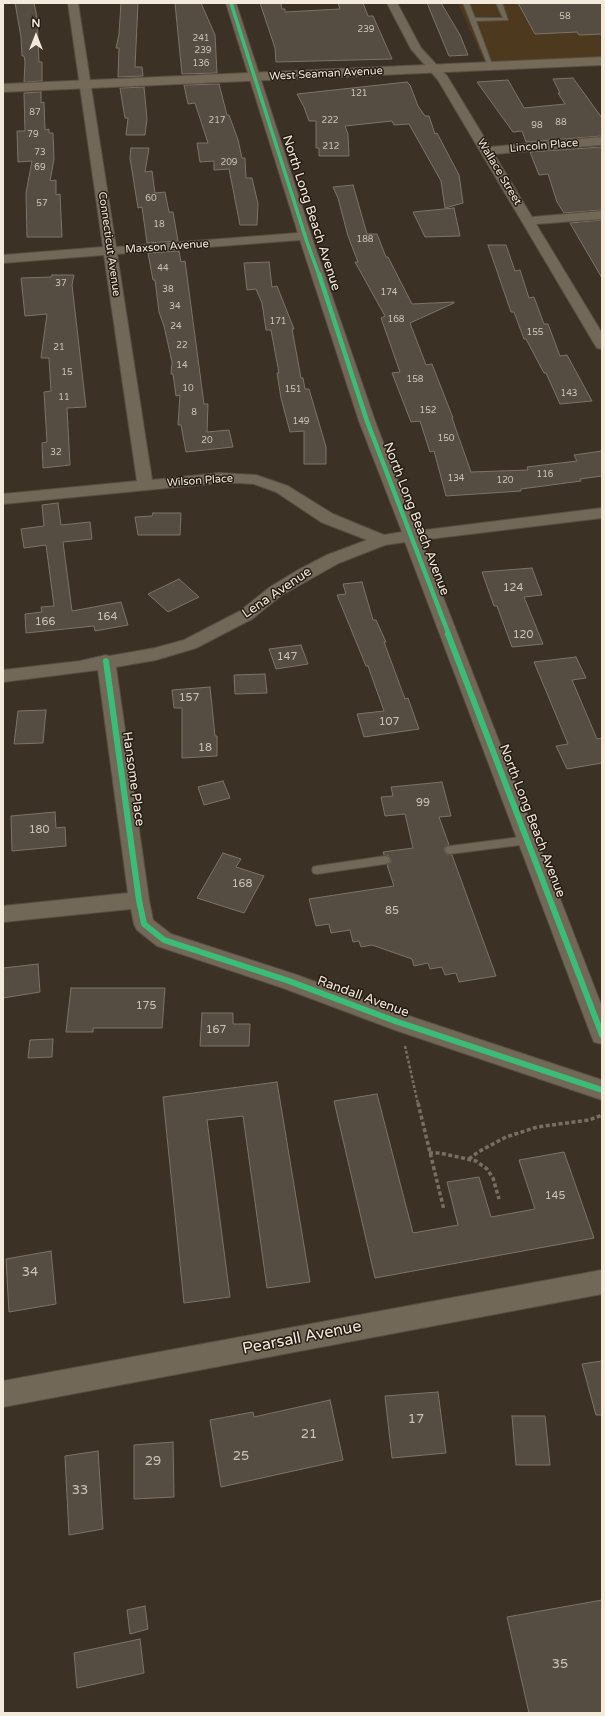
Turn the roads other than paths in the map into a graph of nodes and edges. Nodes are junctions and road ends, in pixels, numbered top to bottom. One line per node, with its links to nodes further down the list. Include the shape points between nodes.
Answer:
1 (73, 3): 11 (street, Connecticut Avenue)
2 (231, 3): 10 (street, North Long Beach Avenue)
3 (392, 3): 9 (street, Wallace Street, via 416,49)
4 (466, 3): 6 (lane)
5 (499, 3): 6 (lane, via 506,19)
6 (473, 20): 8 (lane)
7 (602, 61): 8 (main road, West Seaman Avenue)
8 (491, 66): 9 (main road, West Seaman Avenue)
9 (433, 68): 10 (main road, West Seaman Avenue); 14 (street, Wallace Street, via 443,78)
10 (255, 77): 11 (main road, West Seaman Avenue); 17 (street, North Long Beach Avenue)
11 (86, 84): 12 (main road, West Seaman Avenue); 18 (street, Connecticut Avenue)
12 (3, 88)
13 (602, 140): 14 (street, Lincoln Place)
14 (486, 151): 16 (street, Wallace Street)
15 (602, 215): 16 (street)
16 (528, 221): 20 (street, Wallace Street)
17 (306, 236): 18 (street, Maxson Avenue); 24 (street, North Long Beach Avenue, via 367,421)
18 (110, 251): 19 (street, Maxson Avenue); 21 (street, Connecticut Avenue)
19 (3, 260)
20 (602, 345)
21 (146, 485): 22 (street, Wilson Place); 25 (street, Wilson Place, via 219,478 256,480 282,489 327,518)
22 (3, 499)
23 (602, 513): 24 (street, Lena Avenue)
24 (411, 536): 25 (street, Lena Avenue); 28 (street, North Long Beach Avenue)
25 (382, 540): 26 (street, Lena Avenue, via 333,559 304,574 276,591 246,615 190,644 156,654)
26 (106, 662): 27 (street, Lena Avenue); 32 (street, Hansome Place)
27 (3, 676)
28 (528, 840): 29 (lane); 34 (street, North Long Beach Avenue)
29 (450, 850)
30 (385, 860): 31 (lane)
31 (317, 870)
32 (138, 900): 33 (street); 35 (street, Randall Avenue, via 144,924 164,940)
33 (3, 914)
34 (602, 1035)
35 (602, 1090)
36 (602, 1282): 37 (street, Pearsall Avenue)
37 (3, 1394)

